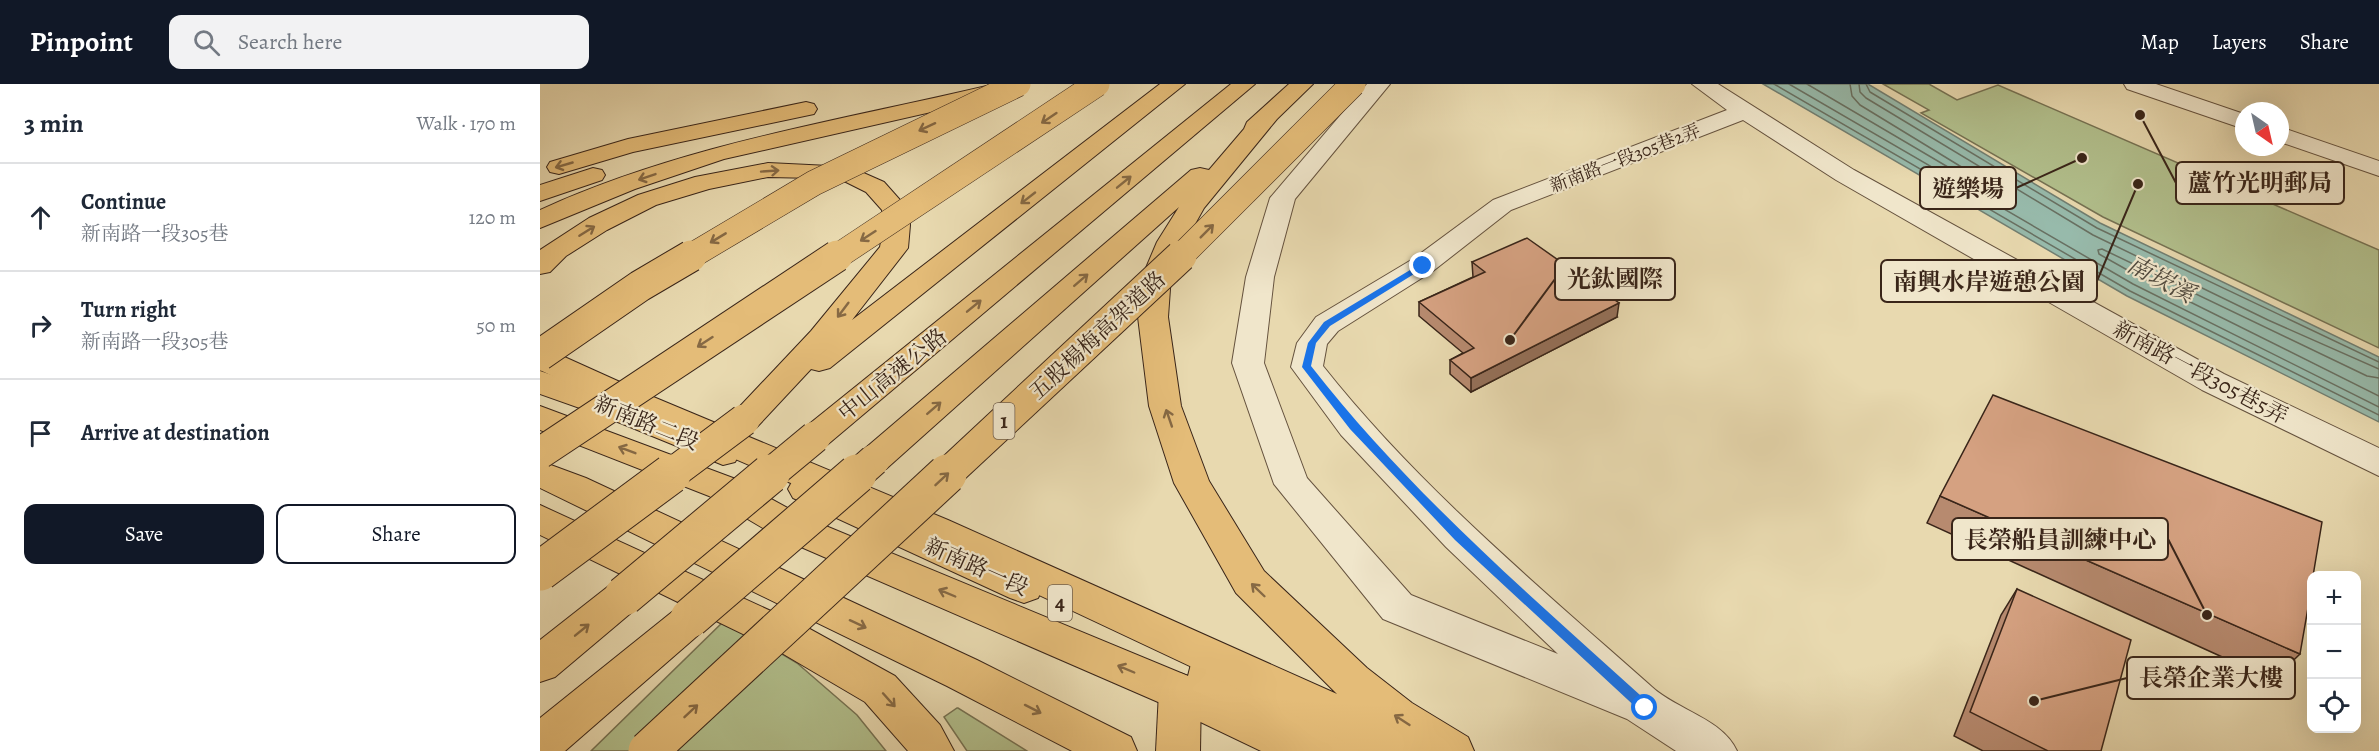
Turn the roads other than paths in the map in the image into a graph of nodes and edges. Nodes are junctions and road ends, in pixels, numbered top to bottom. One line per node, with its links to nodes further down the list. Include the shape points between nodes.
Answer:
1 (950, 84): 17 (main road, one-way to 17, via 700,130)
2 (971, 84): 18 (main road, via 658,155)
3 (1019, 84): 19 (main road, one-way to 19, via 702,158 588,197); 21 (main road, one-way to 21, bridge, via 814,183 640,286)
4 (1097, 84): 25 (main road, one-way to 25, bridge)
5 (1174, 84): 24 (main road, one-way to 24)
6 (1244, 84): 33 (main road, 中山高速公路, one-way to 6, bridge)
7 (1302, 84): 13 (main road)
8 (1353, 84): 38 (main road, 五股楊梅高架道路 / 1, one-way to 8, bridge, via 1164,273)
9 (1379, 84): 35 (street, via 1282,198 1260,278 1248,363 1292,484 1397,607)
10 (1703, 84): 12 (street, 新南路一段305巷5弄)
11 (2135, 84): 14 (street)
12 (1748, 110): 26 (street, 新南路一段305巷5弄, via 1845,174 2202,376); 35 (street, 新南路一段305巷2弄, via 1502,205 1423,266 1327,324 1312,343 1306,367 1353,427 1459,537)
13 (1270, 114): 32 (main road, one-way to 13, bridge); 45 (main road, one-way to 13, via 1397,717 1352,681 1250,582 1192,483 1165,406 1153,317 1157,274 1193,205)
14 (2235, 119)
15 (2289, 137): 16 (street)
16 (2379, 169)
17 (540, 172)
18 (540, 193)
19 (540, 220)
20 (540, 266): 24 (main road, one-way to 24, via 556,250 598,224 647,200 704,182 768,170 816,171 850,174 875,187 895,209 894,248 822,338)
21 (540, 355): 44 (main road, via 639,404 945,534 1330,711)
22 (540, 382): 27 (main road, 新南路二段 / 4, via 620,410)
23 (540, 417): 29 (main road, 新南路二段 / 4, one-way to 23)
24 (744, 420): 31 (main road, bridge)
25 (540, 453)
26 (2379, 464)
27 (752, 465): 43 (main road, 新南路一段 / 4, via 1155,646)
28 (540, 474): 40 (main road, one-way to 40, via 962,673)
29 (721, 487): 34 (main road, 新南路一段 / 4, one-way to 29, via 791,527)
30 (540, 519): 39 (main road, one-way to 39, via 794,640 880,689)
31 (540, 571)
32 (690, 618): 36 (main road); 37 (main road)
33 (540, 664)
34 (1180, 692): 41 (main road); 42 (main road, 新南路一段 / 4, via 1251,723)
35 (1645, 708): 46 (street)
36 (540, 745)
37 (566, 751)
38 (648, 751)
39 (932, 751)
40 (1115, 751)
41 (1178, 751)
42 (1302, 751)
43 (1362, 751)
44 (1401, 751)
45 (1452, 751)
46 (1715, 751)

